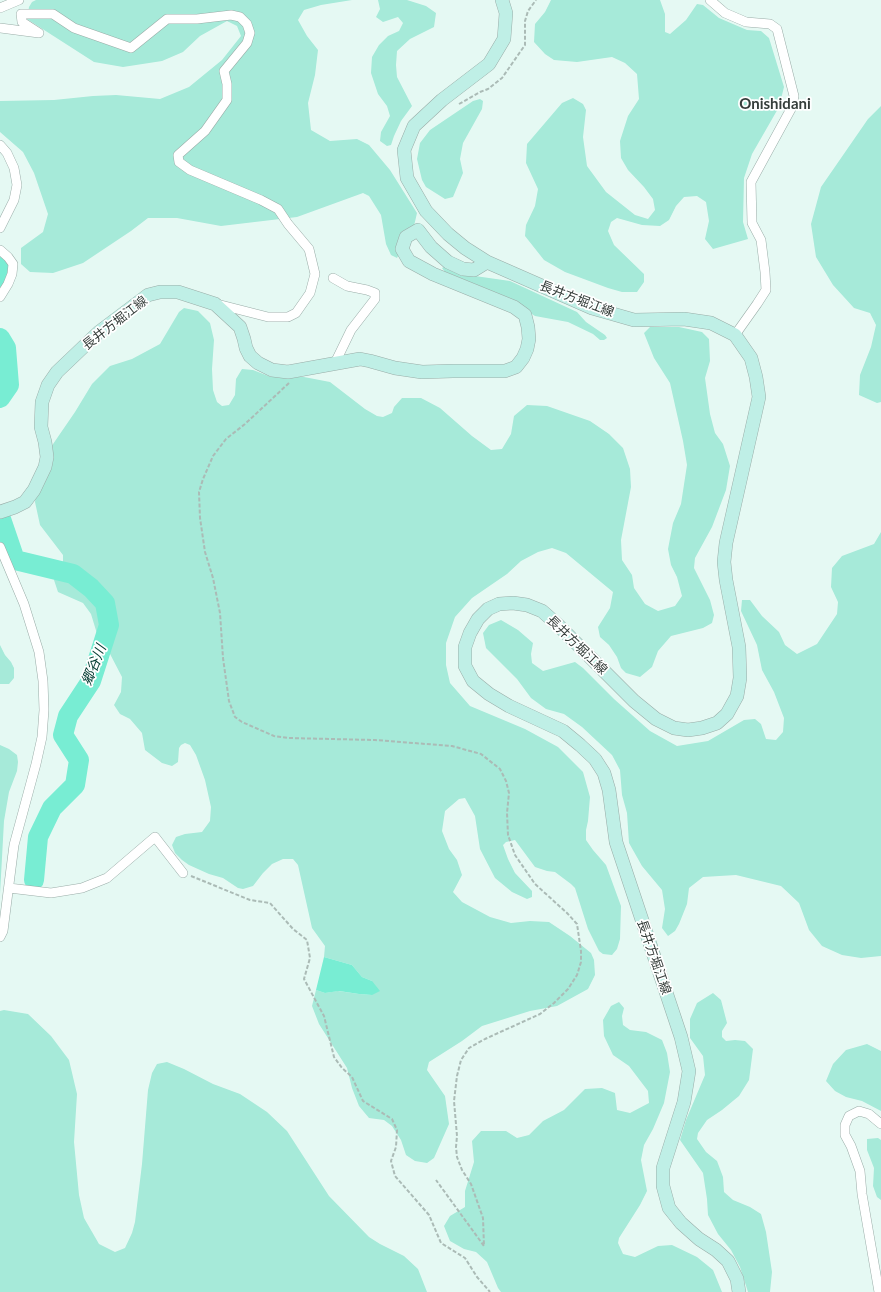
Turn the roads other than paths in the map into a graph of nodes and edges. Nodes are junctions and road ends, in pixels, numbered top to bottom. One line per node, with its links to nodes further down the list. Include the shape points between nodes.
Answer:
1 (19, 0): 4 (street)
2 (502, 0): 7 (main road, 長井方堀江線, via 506,13 504,39 489,64 442,100 414,126 404,150 407,178)
3 (710, 0): 15 (street, via 726,13 746,22 770,24 777,29 794,96 792,107 751,182 752,223 760,240 766,290)
4 (0, 8)
5 (0, 28): 14 (street, via 39,33 22,22 21,14 53,14 74,28 131,48 167,19 231,15 240,17 247,24 250,33 247,43 224,71 227,100 205,131 178,155 179,162 190,170 278,209 309,249 315,274 310,293 296,313 288,317 268,318)
6 (0, 144): 8 (street, via 14,168 17,185 14,200)
7 (426, 211): 9 (main road, 長井方堀江線); 11 (main road, 長井方堀江線, via 448,234)
8 (0, 228)
9 (418, 230): 11 (main road, via 431,247 448,262 463,269 474,270); 16 (main road, 長井方堀江線, via 406,237 402,249 409,261 433,274 514,307 525,316 529,339 523,358 516,367 505,371 422,372 365,360)
10 (0, 250): 13 (street, via 13,264 12,274)
11 (487, 262): 15 (main road, 長井方堀江線, via 592,308 634,320 684,319 711,323)
12 (333, 278): 16 (street, via 347,286 375,293 375,299 351,330)
13 (0, 297)
14 (215, 304): 16 (main road, 長井方堀江線, via 240,326 250,356 272,370 288,372); 17 (main road, 長井方堀江線, via 178,292 160,292 148,296 99,332 57,372 48,385 42,402 41,427 47,457 45,467 25,502)
15 (735, 335): 23 (main road, 長井方堀江線, via 751,358 759,397 724,562 739,647 740,678 737,696 727,714 717,723 688,730 674,728 656,719 634,701 558,625 542,611 527,605 499,604 488,609 470,633 465,647 466,666 473,682 509,706 563,731 595,759 604,773 609,790 616,842 681,1037 689,1071 684,1102 663,1168 663,1186 669,1208 681,1223 728,1261 737,1279)
16 (335, 363)
17 (0, 512)
18 (0, 546): 20 (street, via 24,604 39,652 44,695 42,737 14,845)
19 (183, 872): 20 (street, via 155,837 107,878 82,888 51,893)
20 (9, 888): 21 (street)
21 (0, 937)
22 (881, 1124): 24 (street, via 869,1114 859,1111 849,1116 845,1125 845,1135 860,1171)
23 (739, 1292)
24 (879, 1292)

